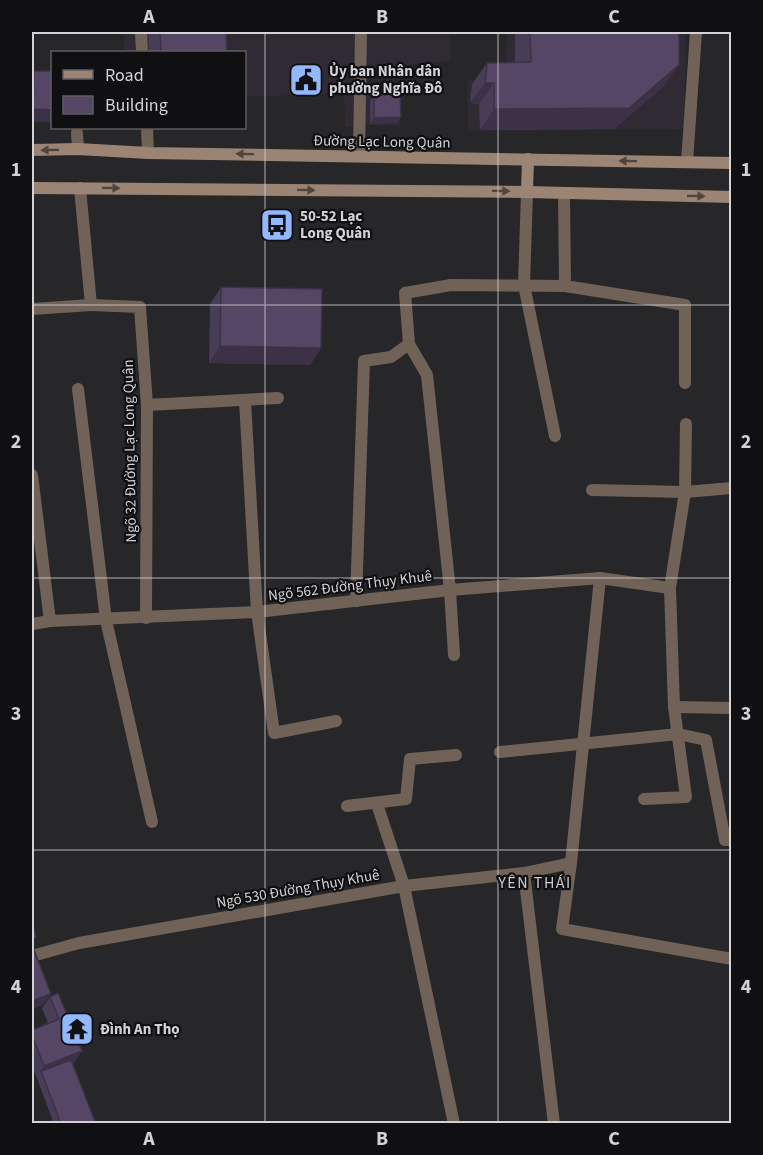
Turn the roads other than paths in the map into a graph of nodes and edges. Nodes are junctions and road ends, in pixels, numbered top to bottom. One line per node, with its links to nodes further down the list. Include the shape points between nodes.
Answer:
1 (141, 32): 4 (street)
2 (361, 32): 10 (street)
3 (696, 32): 12 (street)
4 (142, 51)
5 (147, 129): 9 (street)
6 (77, 133): 7 (street)
7 (78, 149): 8 (main road, Đường Lạc Long Quân, one-way to 8); 9 (main road, Đường Lạc Long Quân)
8 (32, 150)
9 (148, 153): 10 (main road, Đường Lạc Long Quân, one-way to 9)
10 (359, 156): 11 (main road, Đường Lạc Long Quân)
11 (528, 159): 12 (main road, Đường Lạc Long Quân, one-way to 11); 16 (main road)
12 (687, 162): 13 (main road, Đường Lạc Long Quân)
13 (732, 164)
14 (32, 188): 15 (main road)
15 (80, 188): 16 (main road, one-way to 16); 21 (street)
16 (527, 192): 17 (main road); 19 (street)
17 (564, 194): 18 (main road, one-way to 18); 20 (street)
18 (732, 197)
19 (524, 285): 20 (street); 23 (street, via 451,285 405,293); 30 (street)
20 (565, 285): 24 (street, via 685,305)
21 (91, 305): 22 (street); 28 (street, Ngõ 32 Đường Lạc Long Quân, via 140,307)
22 (32, 309)
23 (409, 344): 37 (street, via 427,375); 38 (street, via 391,357 364,361)
24 (685, 383)
25 (78, 389): 41 (street)
26 (278, 398): 27 (street)
27 (245, 401): 28 (street); 39 (street)
28 (147, 405): 40 (street, Ngõ 32 Đường Lạc Long Quân)
29 (686, 424): 34 (street)
30 (555, 436)
31 (32, 475): 42 (street)
32 (732, 488): 34 (street)
33 (592, 490): 34 (street)
34 (685, 492): 36 (street)
35 (600, 578): 36 (street, Ngõ 562 Đường Thụy Khuê); 37 (street, Ngõ 562 Đường Thụy Khuê); 49 (street)
36 (670, 588): 45 (street)
37 (450, 590): 38 (street, Ngõ 562 Đường Thụy Khuê); 44 (street)
38 (356, 601): 39 (street, Ngõ 562 Đường Thụy Khuê)
39 (256, 612): 40 (street, Ngõ 562 Đường Thụy Khuê); 47 (street, via 274,733)
40 (146, 618): 41 (street, Ngõ 562 Đường Thụy Khuê)
41 (106, 620): 42 (street, Ngõ 562 Đường Thụy Khuê); 55 (street)
42 (50, 621): 43 (street, Ngõ 562 Đường Thụy Khuê)
43 (32, 624)
44 (454, 655)
45 (674, 707): 46 (street); 48 (street)
46 (732, 708)
47 (336, 721)
48 (678, 734): 49 (street); 52 (street, via 686,797); 56 (street, via 706,740 725,840)
49 (584, 743): 50 (street); 57 (street)
50 (500, 752)
51 (456, 755): 53 (street, via 410,759 406,799)
52 (644, 800)
53 (378, 804): 54 (street); 59 (street)
54 (347, 807)
55 (152, 822)
56 (732, 840)
57 (572, 863): 58 (street, Ngõ 530 Đường Thụy Khuê); 61 (street, via 562,929)
58 (524, 873): 59 (street, Ngõ 530 Đường Thụy Khuê); 63 (street)
59 (404, 886): 60 (street, Ngõ 530 Đường Thụy Khuê, via 79,943); 62 (street)
60 (32, 956)
61 (732, 959)
62 (454, 1124)
63 (554, 1124)

